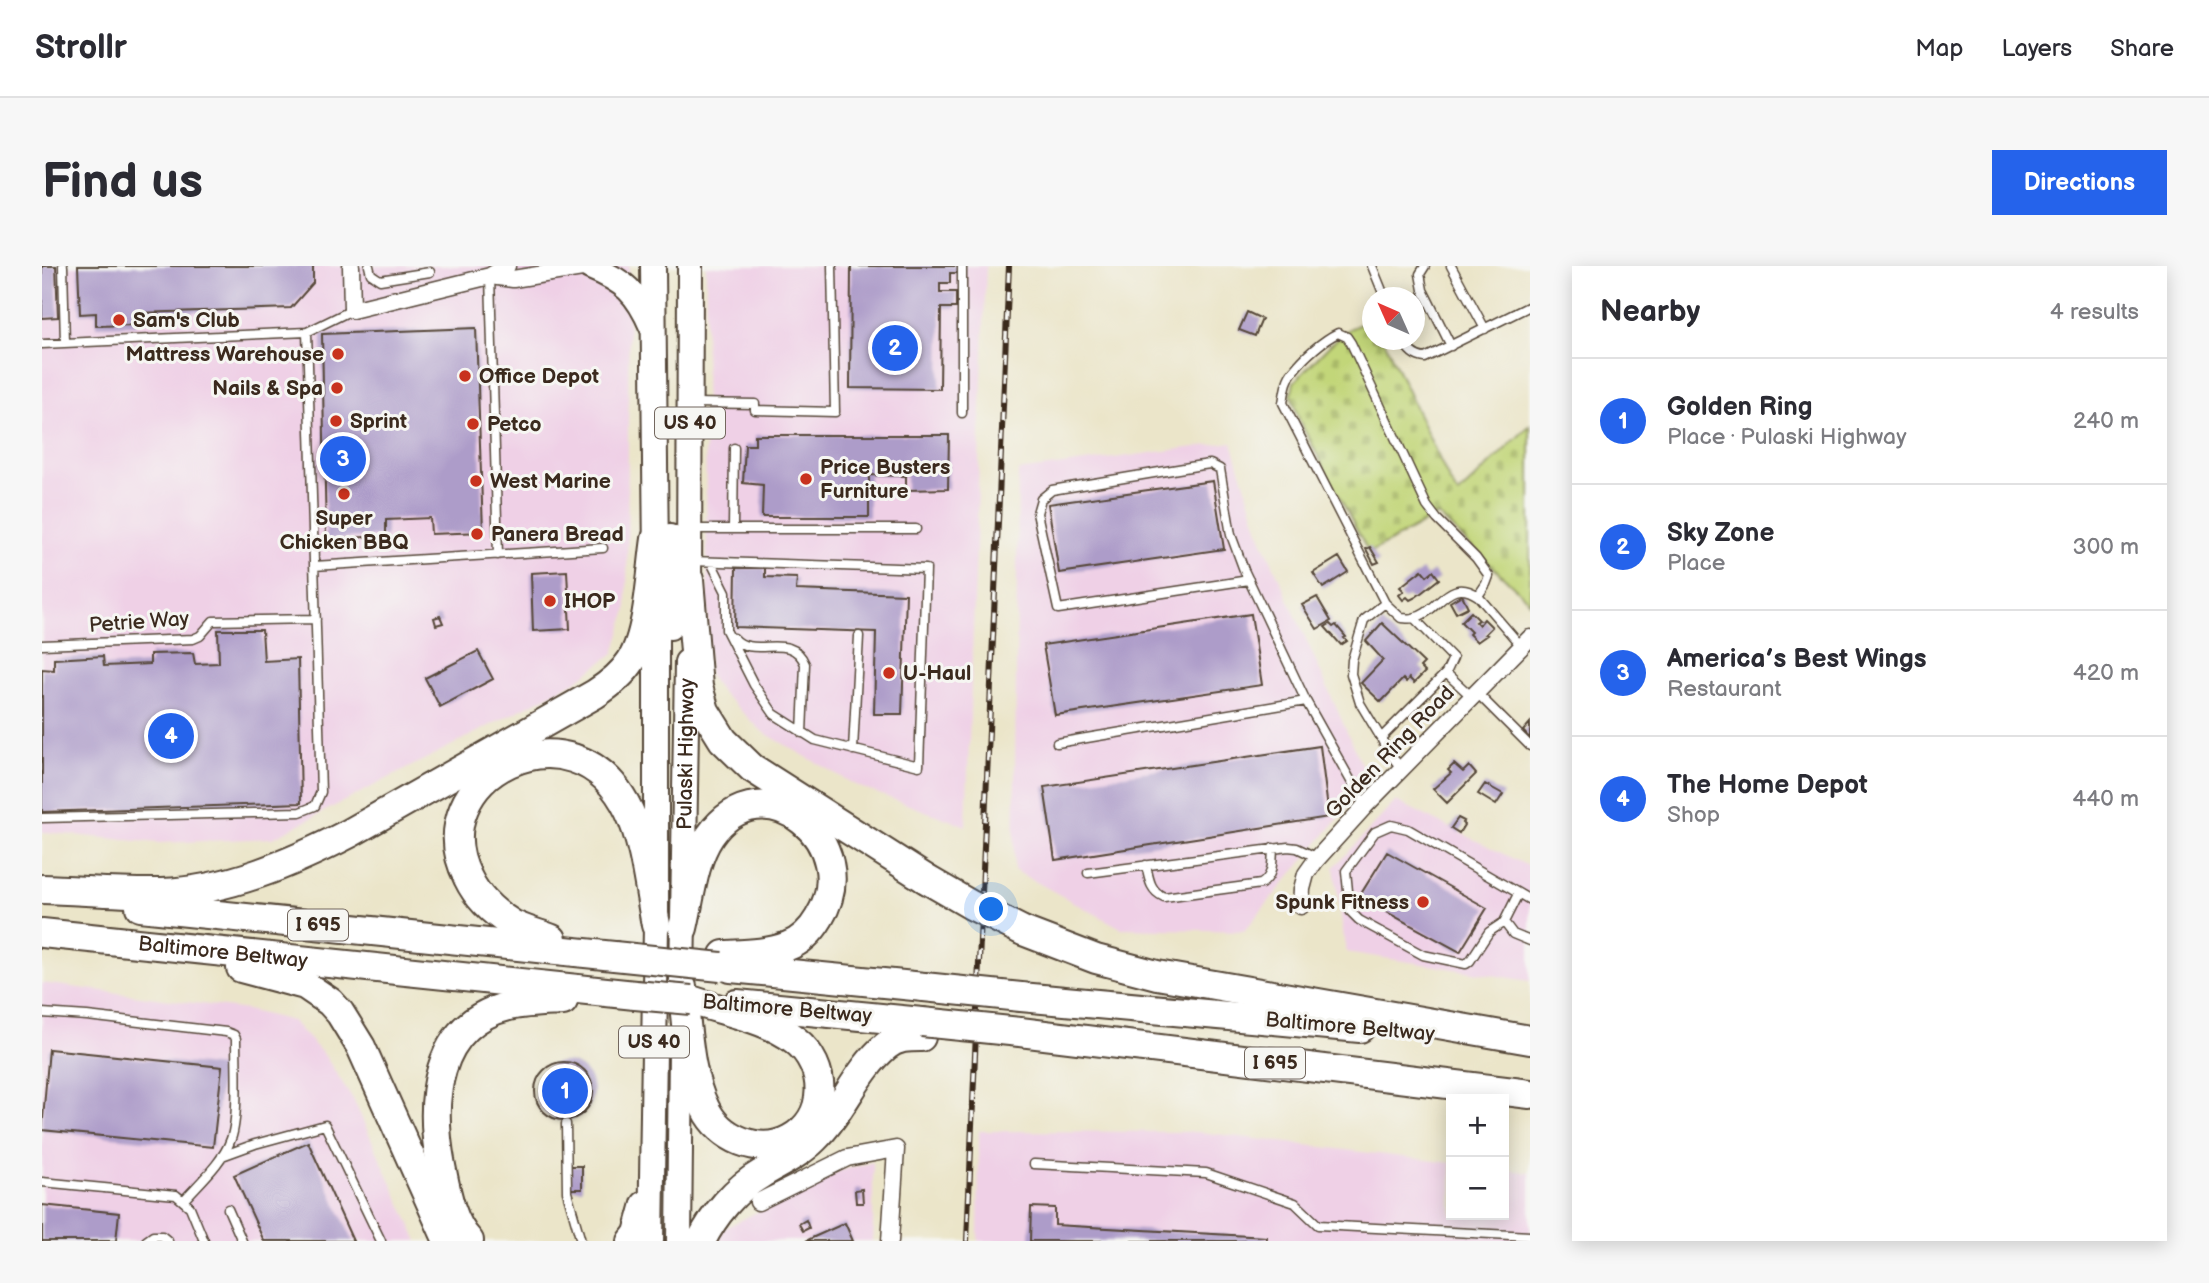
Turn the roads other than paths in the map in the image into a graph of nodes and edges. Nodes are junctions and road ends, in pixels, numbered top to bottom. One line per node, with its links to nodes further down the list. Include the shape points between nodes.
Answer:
1 (63, 266): 22 (lane)
2 (351, 266): 18 (street)
3 (369, 266): 14 (lane, via 380,280)
4 (507, 266): 15 (street)
5 (592, 266): 15 (street, via 513,279); 21 (highway, via 628,287)
6 (653, 266): 21 (highway, Pulaski Highway / US 40)
7 (667, 266): 57 (highway, via 671,702)
8 (690, 266): 26 (highway, Pulaski Highway / US 40)
9 (832, 266): 26 (lane, via 835,412 755,411 755,404)
10 (962, 266): 27 (lane)
11 (1425, 266): 24 (lane, via 1420,274 1423,290)
12 (1451, 266): 19 (lane)
13 (1374, 267): 16 (lane)
14 (430, 272)
15 (490, 276): 18 (street); 34 (lane)
16 (1381, 287)
17 (1530, 306): 19 (lane)
18 (352, 310): 20 (lane)
19 (1485, 329): 24 (lane)
20 (307, 331): 22 (lane); 35 (lane)
21 (654, 332): 32 (highway, Pulaski Highway / US 40)
22 (65, 343): 23 (lane)
23 (42, 344)
24 (1451, 346): 25 (lane, via 1419,357)
25 (1410, 350)
26 (690, 403): 31 (highway, Pulaski Highway / US 40)
27 (962, 413)
28 (734, 448): 29 (lane)
29 (733, 528): 30 (lane); 31 (lane)
30 (916, 529)
31 (690, 530): 36 (highway, Pulaski Highway / US 40)
32 (656, 539): 62 (highway, via 639,647 621,674 595,694 350,833 284,864 221,883 161,893); 68 (highway, Pulaski Highway / US 40)
33 (603, 548): 34 (lane)
34 (498, 555): 35 (lane)
35 (314, 566): 41 (lane)
36 (697, 568): 42 (lane, via 726,592); 53 (lane, via 926,569 919,766); 57 (highway, Pulaski Highway / US 40); 79 (highway, bridge, via 698,687 705,711 723,740 752,768 971,905 1096,959 1157,975)
37 (1249, 580): 37 (lane, via 1231,535 1220,469 1210,464 1052,490 1041,499 1037,513 1058,609); 48 (lane)
38 (1478, 596): 39 (lane, via 1489,576 1485,568 1431,512 1351,344 1338,333 1293,370 1283,402); 40 (lane, via 1462,588); 44 (lane)
39 (1385, 603): 40 (lane, via 1401,618); 50 (lane, via 1364,620 1351,674 1360,703)
40 (1414, 618): 46 (lane, via 1453,658)
41 (316, 619): 45 (lane, Petrie Way, via 213,621 193,639); 56 (lane, via 321,792 315,806 300,812)
42 (726, 629): 49 (lane, via 774,713); 49 (lane, via 743,645 790,648 802,657)
43 (859, 636): 53 (lane)
44 (1526, 643): 47 (street, Golden Ring Road)
45 (42, 645)
46 (1446, 673): 47 (lane); 50 (lane)
47 (1474, 695): 52 (lane); 54 (street, Golden Ring Road)
48 (1306, 701): 51 (lane); 55 (lane)
49 (802, 733): 53 (lane)
50 (1381, 738): 54 (lane)
51 (1057, 743)
52 (1530, 746)
53 (853, 750)
54 (1402, 769): 55 (street, Golden Ring Road)
55 (1365, 806): 59 (street, Golden Ring Road)
56 (42, 818)
57 (684, 840): 68 (highway, Pulaski Highway / US 40)
58 (1273, 848): 59 (lane, via 1297,848); 60 (lane); 60 (lane, via 1272,872 1261,884 1164,897 1149,883)
59 (1318, 858): 66 (street, Golden Ring Road, via 1306,874)
60 (1146, 865): 61 (lane)
61 (1088, 873)
62 (42, 889)
63 (1518, 894): 65 (lane); 67 (lane); 67 (lane, via 1408,829 1391,825 1375,832 1346,871 1350,911 1423,955 1466,964 1489,932)
64 (42, 897): 72 (highway, Baltimore Beltway / I 695)
65 (1530, 900)
66 (1301, 905)
67 (1504, 922): 70 (lane, via 1513,934)
68 (669, 927): 72 (highway, via 630,811 609,781 585,762 566,756 533,755 509,762 470,797 458,834 464,871 487,905 514,925); 73 (highway, via 703,849 722,823 756,806 793,813 821,840 830,861 827,905 805,936 790,946); 74 (highway, Pulaski Highway / US 40); 83 (highway, Pulaski Highway / US 40)
69 (42, 933): 71 (highway, Baltimore Beltway / I 695)
70 (1530, 941)
71 (125, 942): 75 (highway, Baltimore Beltway / I 695); 90 (highway, via 305,985 330,1002 350,1027)
72 (604, 955): 73 (highway, Baltimore Beltway / I 695, bridge)
73 (723, 961): 79 (highway, Baltimore Beltway / I 695, bridge, via 1021,997)
74 (686, 994): 75 (highway, Baltimore Beltway / I 695, bridge); 76 (highway, Baltimore Beltway); 76 (highway, via 697,1087 712,1120 742,1142 760,1146 791,1139 816,1111 821,1085 813,1062 796,1041 778,1030); 99 (highway, Pulaski Highway / US 40)
75 (622, 995): 90 (highway, via 508,1006 477,1021 456,1040 439,1079 436,1119 445,1185)
76 (721, 1007): 78 (highway, Baltimore Beltway)
77 (42, 1013): 82 (lane, via 234,1035 234,1124)
78 (922, 1029): 80 (highway, Baltimore Beltway / I 695, via 1054,1037); 100 (highway, via 886,1046 813,1141 738,1191)
79 (1530, 1042)
80 (1530, 1094)
81 (566, 1124): 96 (lane, via 567,1192)
82 (222, 1156): 86 (lane); 95 (lane, via 325,1125)
83 (653, 1158): 97 (highway, via 640,1220); 98 (highway, Pulaski Highway / US 40)
84 (1034, 1164): 89 (lane, via 1206,1173 1295,1203 1318,1225)
85 (42, 1182): 86 (lane, via 176,1195)
86 (184, 1200): 93 (lane)
87 (758, 1202): 101 (street, via 846,1158 895,1149)
88 (228, 1209): 94 (lane)
89 (1530, 1236)
90 (462, 1239)
91 (146, 1241): 92 (lane, via 153,1236)
92 (168, 1241)
93 (204, 1241)
94 (242, 1241)
95 (381, 1241)
96 (581, 1241)
97 (630, 1241)
98 (651, 1241)
99 (679, 1241)
100 (701, 1241)
101 (890, 1241)

